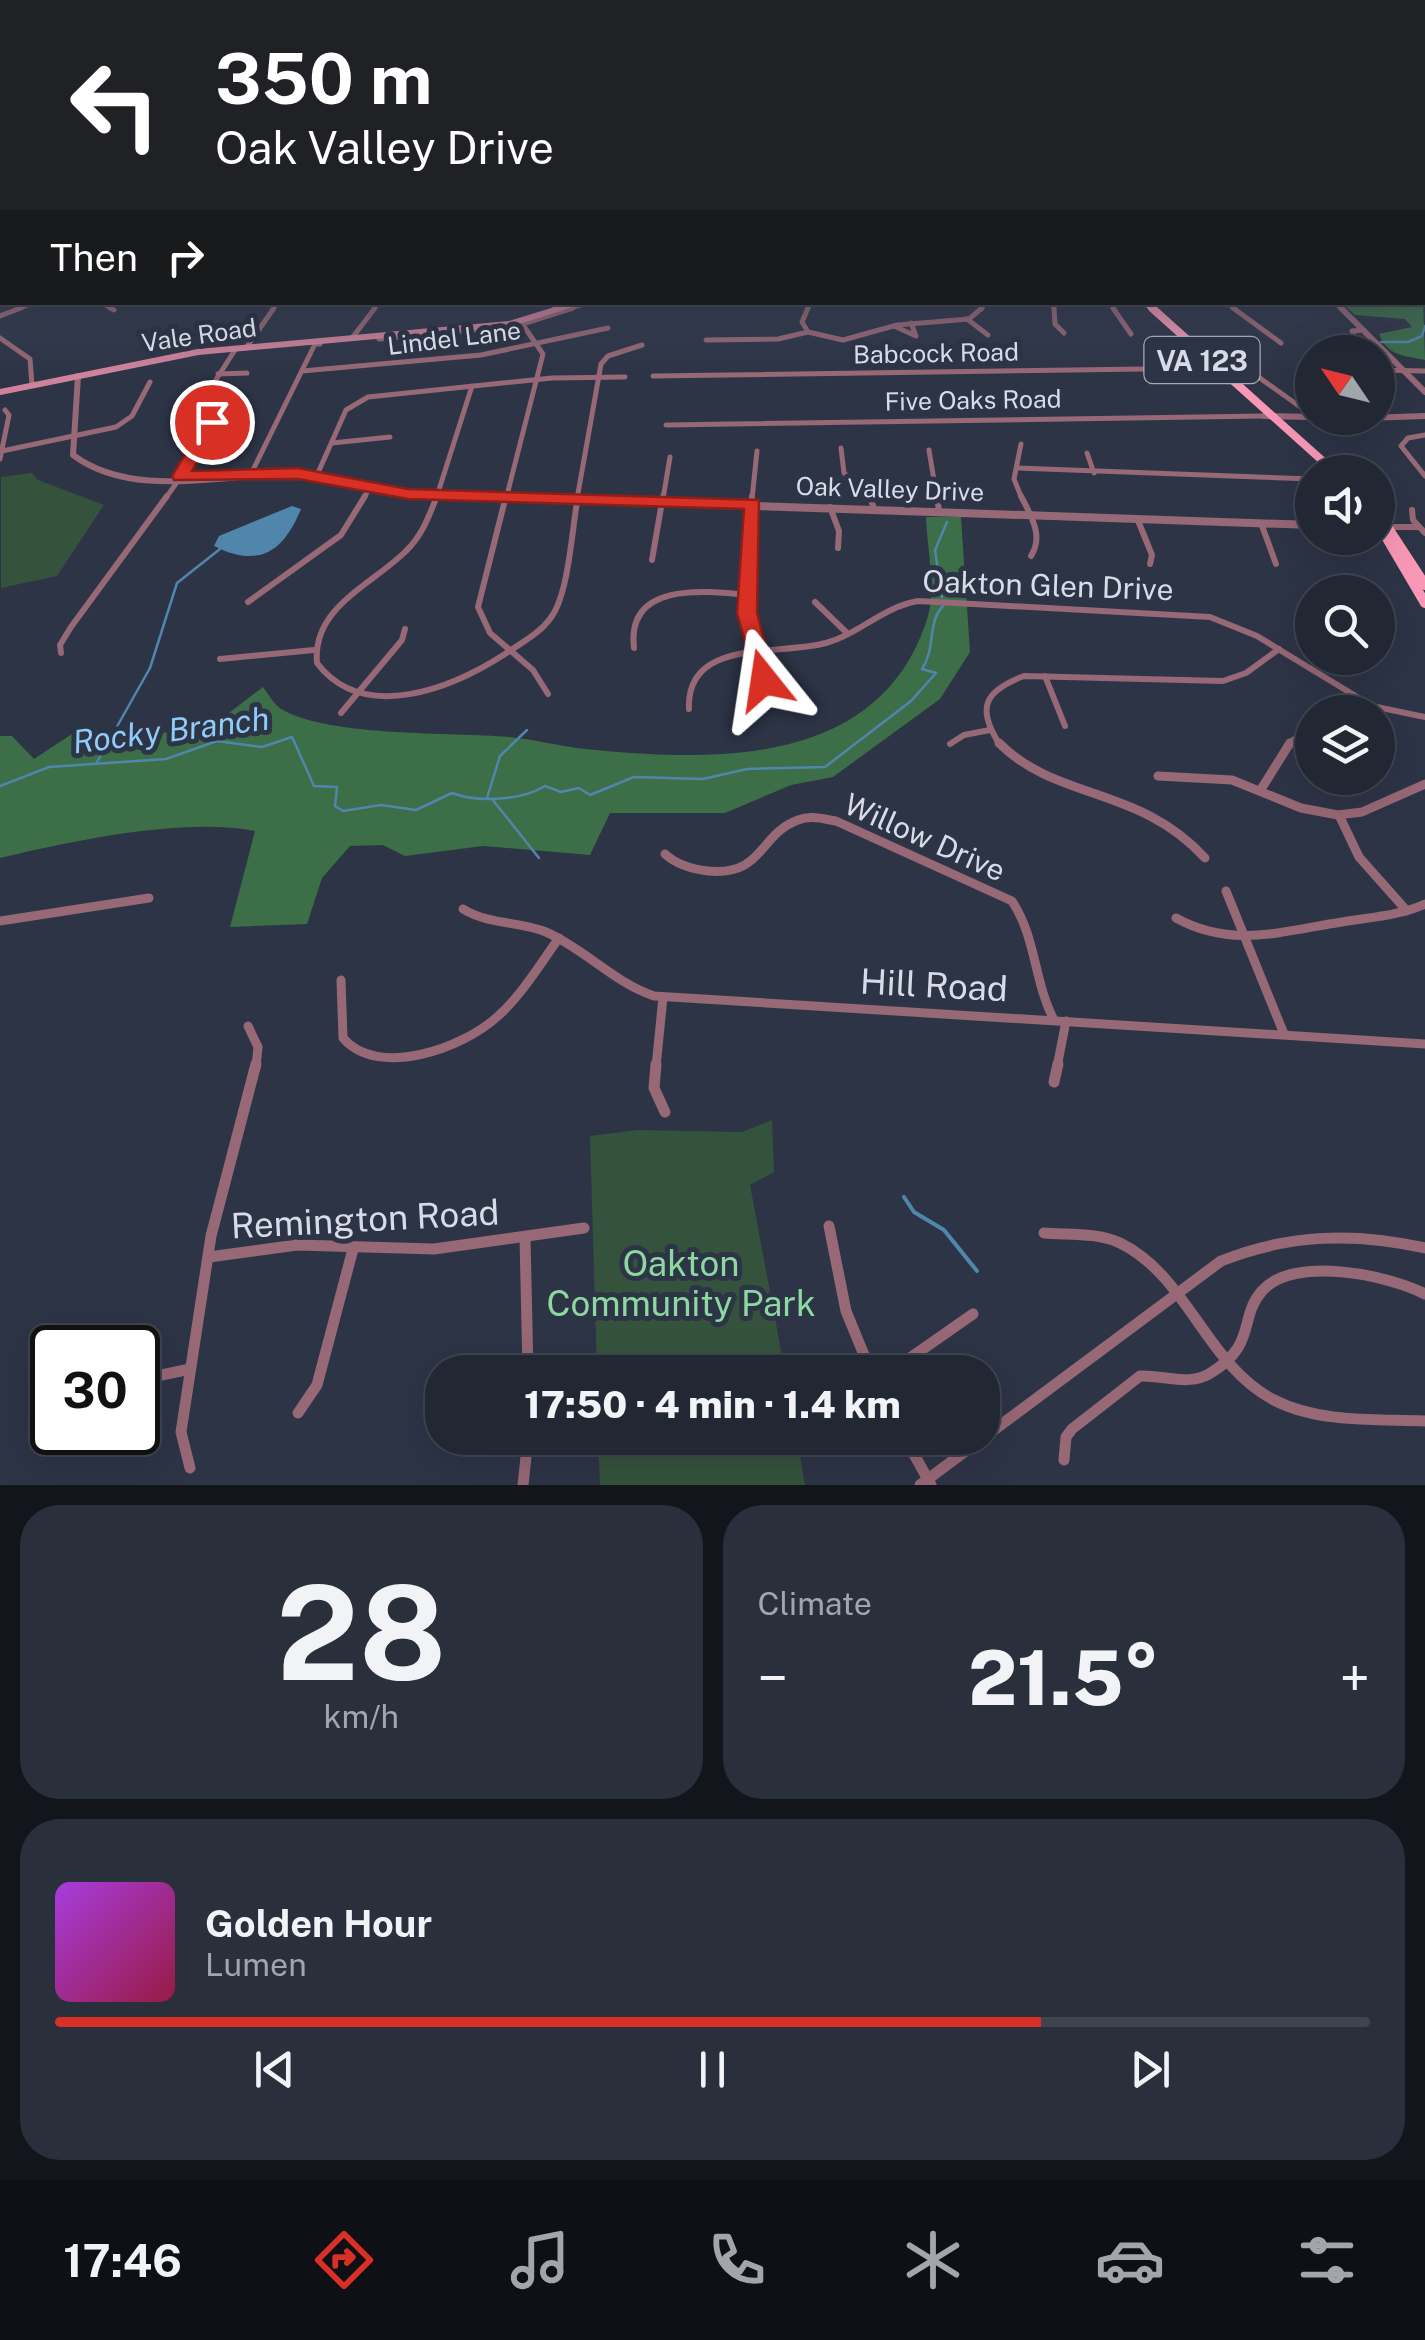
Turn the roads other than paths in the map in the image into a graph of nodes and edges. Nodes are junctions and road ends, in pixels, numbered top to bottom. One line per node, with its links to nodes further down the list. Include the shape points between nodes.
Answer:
1 (29, 305): 15 (street)
2 (105, 305): 14 (street)
3 (276, 305): 34 (street)
4 (378, 305): 28 (street)
5 (573, 305): 17 (main road, Vale Road)
6 (582, 305): 17 (street)
7 (809, 305): 22 (street, via 802,322)
8 (984, 305): 16 (street)
9 (1053, 305): 23 (street)
10 (1111, 305): 24 (street)
11 (1140, 305): 36 (main road, VA 123)
12 (1228, 305): 31 (street)
13 (1339, 305): 21 (street)
14 (114, 310)
15 (0, 316)
16 (967, 319): 18 (street); 25 (street)
17 (522, 323): 28 (main road, Vale Road); 30 (street); 32 (street)
18 (911, 323): 19 (street); 19 (street, via 917,335)
19 (894, 326): 22 (street, via 843,340)
20 (608, 328): 32 (street, Lindel Lane)
21 (1364, 330): 26 (street, via 1352,330); 37 (street)
22 (808, 332): 29 (street)
23 (1064, 334)
24 (1131, 334)
25 (988, 335)
26 (1354, 335)
27 (0, 338): 50 (street, via 30,360)
28 (352, 338): 30 (main road, Vale Road)
29 (706, 340)
30 (315, 342): 34 (main road, Vale Road); 38 (street)
31 (1281, 343)
32 (540, 344): 38 (street, Lindel Lane); 48 (street)
33 (642, 345): 46 (street, via 606,358)
34 (246, 348): 35 (main road, Vale Road)
35 (235, 350): 43 (street); 44 (main road, Vale Road)
36 (1215, 369): 45 (street, Babcock Road); 60 (main road, VA 123)
37 (1403, 370): 39 (street); 40 (street); 53 (street)
38 (302, 371): 79 (street)
39 (1395, 371)
40 (1425, 371)
41 (1250, 372): 54 (street)
42 (247, 373): 43 (street)
43 (218, 374): 82 (street, via 209,393 212,422)
44 (78, 376): 50 (main road, Vale Road); 65 (street)
45 (653, 376)
46 (598, 377): 47 (street); 48 (street); 88 (street)
47 (626, 377)
48 (537, 379): 51 (street); 87 (street)
49 (150, 382): 65 (street, via 125,422)
50 (32, 385): 52 (main road, Vale Road)
51 (472, 386): 66 (street, via 363,399 346,410); 86 (street)
52 (0, 392)
53 (1425, 392)
54 (1295, 404)
55 (5, 410): 62 (street)
56 (1425, 413): 58 (street); 59 (street)
57 (1295, 415): 60 (street)
58 (1395, 415)
59 (1395, 415)
60 (1267, 416): 61 (street, Five Oaks Road); 73 (main road, VA 123); 74 (main road, VA 123)
61 (666, 425)
62 (3, 430): 72 (street)
63 (1425, 435): 76 (street, via 1401,446)
64 (390, 437): 66 (street)
65 (72, 438): 72 (street); 82 (street, Oak Valley Drive, via 73,454 92,469)
66 (332, 443): 81 (street)
67 (1021, 444): 78 (street)
68 (841, 448): 92 (street, via 844,474 870,495)
69 (929, 450): 93 (street)
70 (756, 451): 90 (street)
71 (1087, 453): 80 (street)
72 (1, 455)
73 (1308, 455)
74 (1314, 455)
75 (670, 457): 89 (street)
76 (1414, 466): 77 (street); 83 (street)
77 (1425, 466)
78 (1017, 468): 80 (street); 95 (street, via 1016,486)
79 (250, 474): 81 (street, Oak Valley Drive); 82 (street, Oak Valley Drive)
80 (1094, 474): 84 (street)
81 (318, 475): 85 (street, Oak Valley Drive)
82 (180, 476): 120 (street, via 72,627)
83 (1425, 476)
84 (1295, 478)
85 (370, 488): 86 (street, Oak Valley Drive); 110 (street, via 341,535)
86 (435, 495): 87 (street, Oak Valley Drive); 117 (street, via 418,538 329,616)
87 (506, 496): 88 (street, Oak Valley Drive); 118 (street, via 478,607 484,627)
88 (578, 498): 89 (street, Oak Valley Drive); 118 (street, via 557,610)
89 (662, 500): 90 (street, Oak Valley Drive); 105 (street)
90 (753, 504): 91 (street, Oak Valley Drive); 109 (street)
91 (830, 507): 92 (street, Oak Valley Drive); 102 (street)
92 (874, 508): 93 (street, Oak Valley Drive)
93 (939, 510): 95 (street, Oak Valley Drive)
94 (1412, 510): 100 (street)
95 (1032, 514): 96 (street, Oak Valley Drive); 104 (street, via 1038,545)
96 (1138, 518): 97 (street, Oak Valley Drive); 106 (street)
97 (1261, 523): 98 (street, Oak Valley Drive); 107 (street)
98 (1295, 524)
99 (1395, 527): 100 (street)
100 (1422, 530)
101 (1395, 545): 108 (main road)
102 (838, 548)
103 (1395, 550): 112 (main road)
104 (1031, 556)
105 (652, 560)
106 (1150, 564)
107 (1276, 564)
108 (1425, 585)
109 (748, 594): 115 (street, via 662,596 642,612); 119 (street)
110 (248, 602)
111 (815, 602): 114 (street)
112 (1425, 602)
113 (406, 629): 123 (street)
114 (847, 633): 116 (street, Oakton Glen Drive, via 898,605 932,602 1188,613 1232,624); 119 (street, Oakton Glen Drive, via 819,645)
115 (634, 648)
116 (1279, 649): 122 (street, via 1240,676 1212,682); 128 (street, Oakton Glen Drive, via 1372,706)
117 (314, 650): 121 (street); 123 (street, via 326,674)
118 (510, 651): 123 (street, via 437,694 394,698); 124 (street, via 541,676)
119 (757, 652): 125 (street, via 770,694); 126 (street, Oakton Glen Drive, via 704,668 687,697)
120 (61, 653)
121 (220, 659)
122 (1045, 676): 129 (street); 130 (street, via 996,686 985,708)
123 (361, 690): 127 (street)
124 (548, 694)
125 (784, 704)
126 (689, 709)
127 (341, 713)
128 (1425, 717)
129 (1065, 726)
130 (990, 730): 132 (street); 138 (street, via 1024,765 1140,807)
131 (1295, 739): 135 (street)
132 (950, 744)
133 (1158, 776): 135 (street, via 1220,776)
134 (1425, 784): 136 (street, via 1377,807)
135 (1260, 791): 136 (street, via 1306,811)
136 (1339, 815): 143 (street, via 1359,857)
137 (666, 854): 150 (street, Willow Drive, via 681,866 734,872 755,863 790,822 823,817 1012,901 1024,920 1038,990)
138 (1205, 858)
139 (1226, 891): 146 (street)
140 (149, 898): 145 (street)
141 (1425, 904): 143 (street)
142 (463, 908): 147 (street, Hill Road)
143 (1407, 911): 146 (street, via 1293,936)
144 (1176, 918): 146 (street, via 1204,933)
145 (0, 921)
146 (1246, 937): 152 (street)
147 (559, 938): 148 (street, via 486,1028 450,1046 392,1058 363,1056 343,1038); 149 (street, Hill Road, via 623,986)
148 (341, 980)
149 (664, 997): 150 (street, Hill Road); 155 (street, via 654,1088)
150 (1060, 1020): 152 (street, Hill Road); 154 (street)
151 (248, 1026): 162 (street, via 258,1047 255,1076)
152 (1284, 1034): 153 (street, Hill Road)
153 (1425, 1044)
154 (1054, 1082)
155 (664, 1112)
156 (828, 1226): 167 (street, via 846,1311)
157 (584, 1228): 159 (street, Remington Road)
158 (1044, 1233): 163 (street, via 1122,1244)
159 (525, 1237): 161 (street, Remington Road, via 434,1249); 166 (street)
160 (1425, 1248): 163 (street, via 1347,1236 1280,1241 1221,1261)
161 (353, 1249): 162 (street, Remington Road, via 296,1246); 172 (street, via 318,1386)
162 (209, 1257): 170 (street)
163 (1172, 1294): 169 (street); 178 (street)
164 (1425, 1294): 169 (street, via 1394,1279 1281,1276 1259,1296 1246,1338)
165 (973, 1314): 168 (street)
166 (528, 1355)
167 (864, 1355)
168 (914, 1355)
169 (1225, 1360): 173 (street, via 1250,1385 1293,1408); 176 (street, via 1201,1378 1140,1376 1072,1429)
170 (190, 1369): 171 (street); 177 (street, via 181,1432)
171 (160, 1375)
172 (298, 1413)
173 (1425, 1422)
174 (526, 1455): 179 (street)
175 (912, 1455): 178 (street)
176 (1064, 1460)
177 (190, 1468)
178 (926, 1483)
179 (523, 1485)

